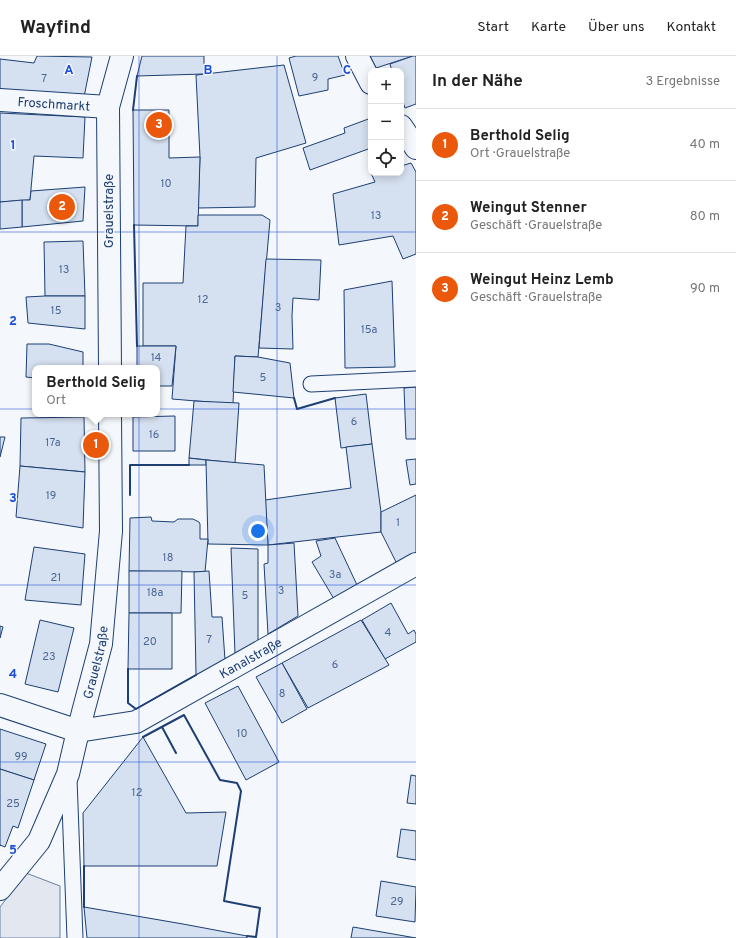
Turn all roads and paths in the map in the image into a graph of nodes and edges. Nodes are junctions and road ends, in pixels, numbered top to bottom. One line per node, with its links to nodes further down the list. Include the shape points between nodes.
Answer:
1 (122, 56): 5 (street, Grauelstraße)
2 (357, 56): 3 (street)
3 (368, 77)
4 (0, 100): 5 (street, Froschmarkt)
5 (108, 107): 8 (street, Grauelstraße)
6 (404, 130): 7 (street)
7 (416, 148)
8 (110, 365)
9 (416, 379): 10 (lane)
10 (311, 384)
11 (110, 417): 14 (street, Grauelstraße, via 111,531 101,644)
12 (416, 564): 14 (street, Kanalstraße, via 136,722)
13 (0, 705): 14 (street)
14 (78, 731): 15 (street, Grauelstraße)
15 (68, 774): 16 (street, Grauelstraße, via 39,841); 17 (lane)
16 (0, 888)
17 (75, 938)

